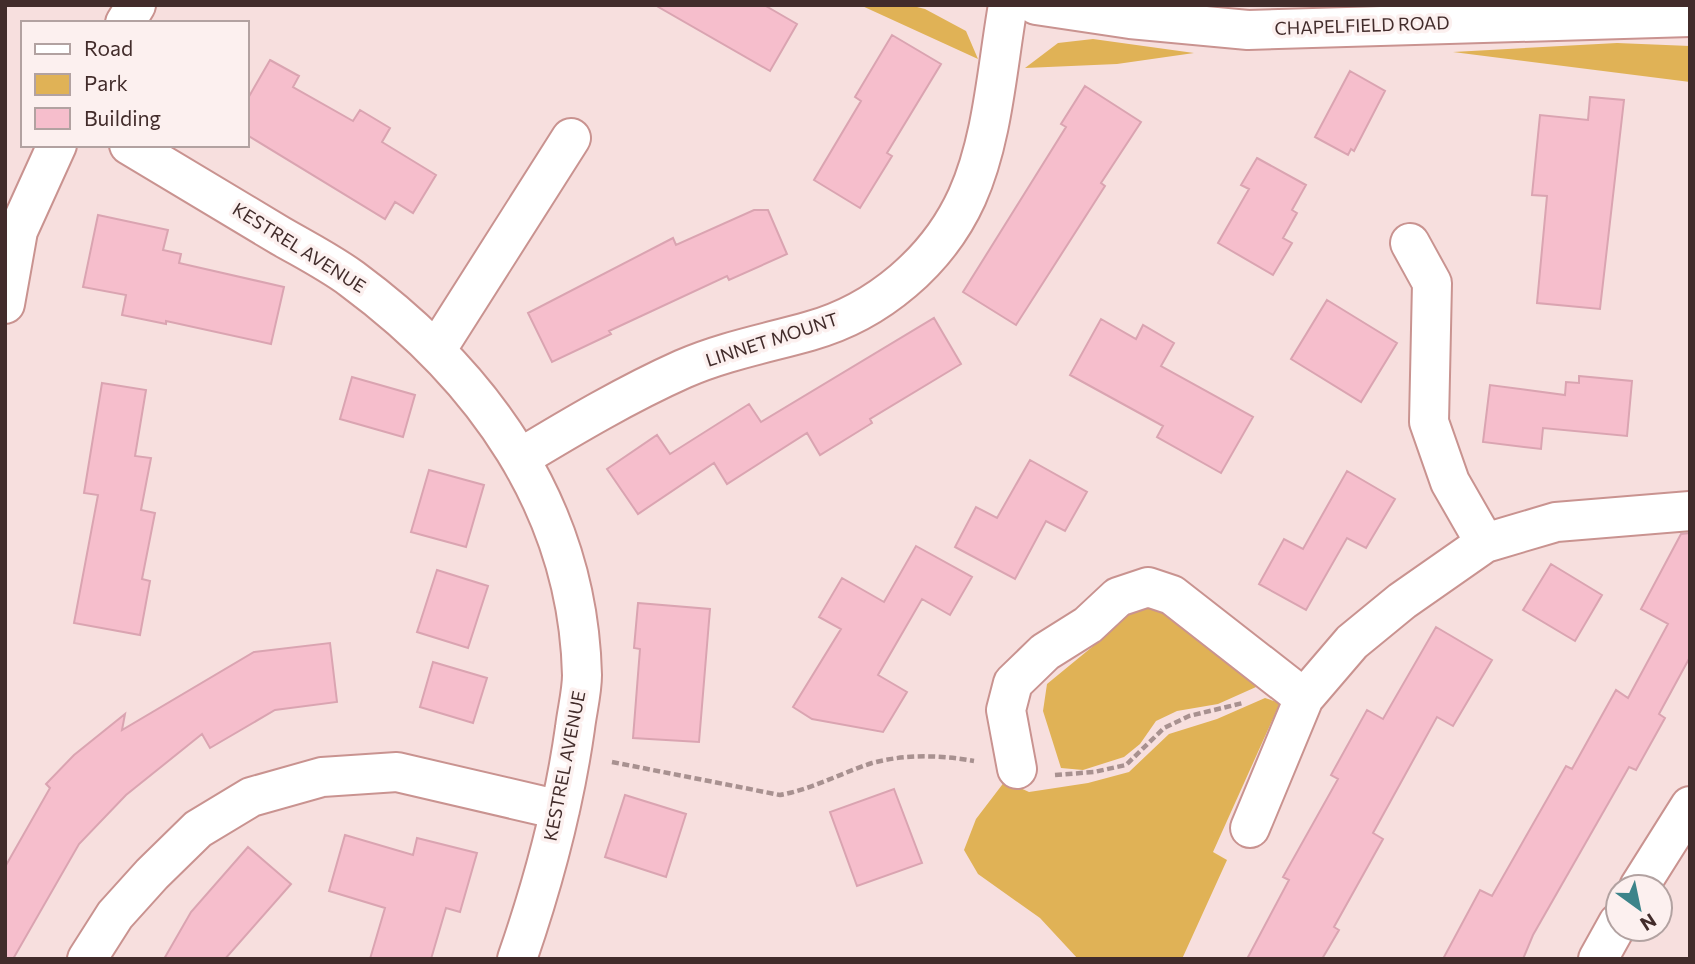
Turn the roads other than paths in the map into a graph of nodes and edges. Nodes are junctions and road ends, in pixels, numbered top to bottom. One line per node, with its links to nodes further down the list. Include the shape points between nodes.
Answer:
1 (136, 5): 5 (street)
2 (1008, 5): 12 (street, LINNET MOUNT, via 984,142 967,196 943,239 913,273 869,306 813,331 685,368)
3 (1036, 5): 4 (street, CHAPELFIELD ROAD, via 1248,30)
4 (1690, 17)
5 (126, 21)
6 (571, 138): 11 (street)
7 (56, 147): 10 (street, via 18,231)
8 (132, 147): 11 (street, KESTREL AVENUE, via 350,277)
9 (1410, 243): 14 (street, via 1432,283 1429,422 1450,482)
10 (5, 304)
11 (436, 349): 12 (street, KESTREL AVENUE, via 483,402)
12 (520, 458): 18 (street, KESTREL AVENUE, via 555,527 575,600 582,678)
13 (1690, 511): 14 (street, via 1556,522)
14 (1485, 543): 15 (street, via 1352,642)
15 (1304, 698): 16 (street, via 1172,595 1148,586 1118,597 1088,625 1045,652 1013,683 1006,710); 19 (street)
16 (1017, 769)
17 (1690, 806): 20 (street)
18 (560, 810): 22 (street, via 397,772 322,777 251,797 198,829 152,874 115,915); 23 (street, KESTREL AVENUE)
19 (1250, 828)
20 (1648, 873)
21 (1607, 943): 24 (street)
22 (87, 959)
23 (517, 959)
24 (1598, 959)

